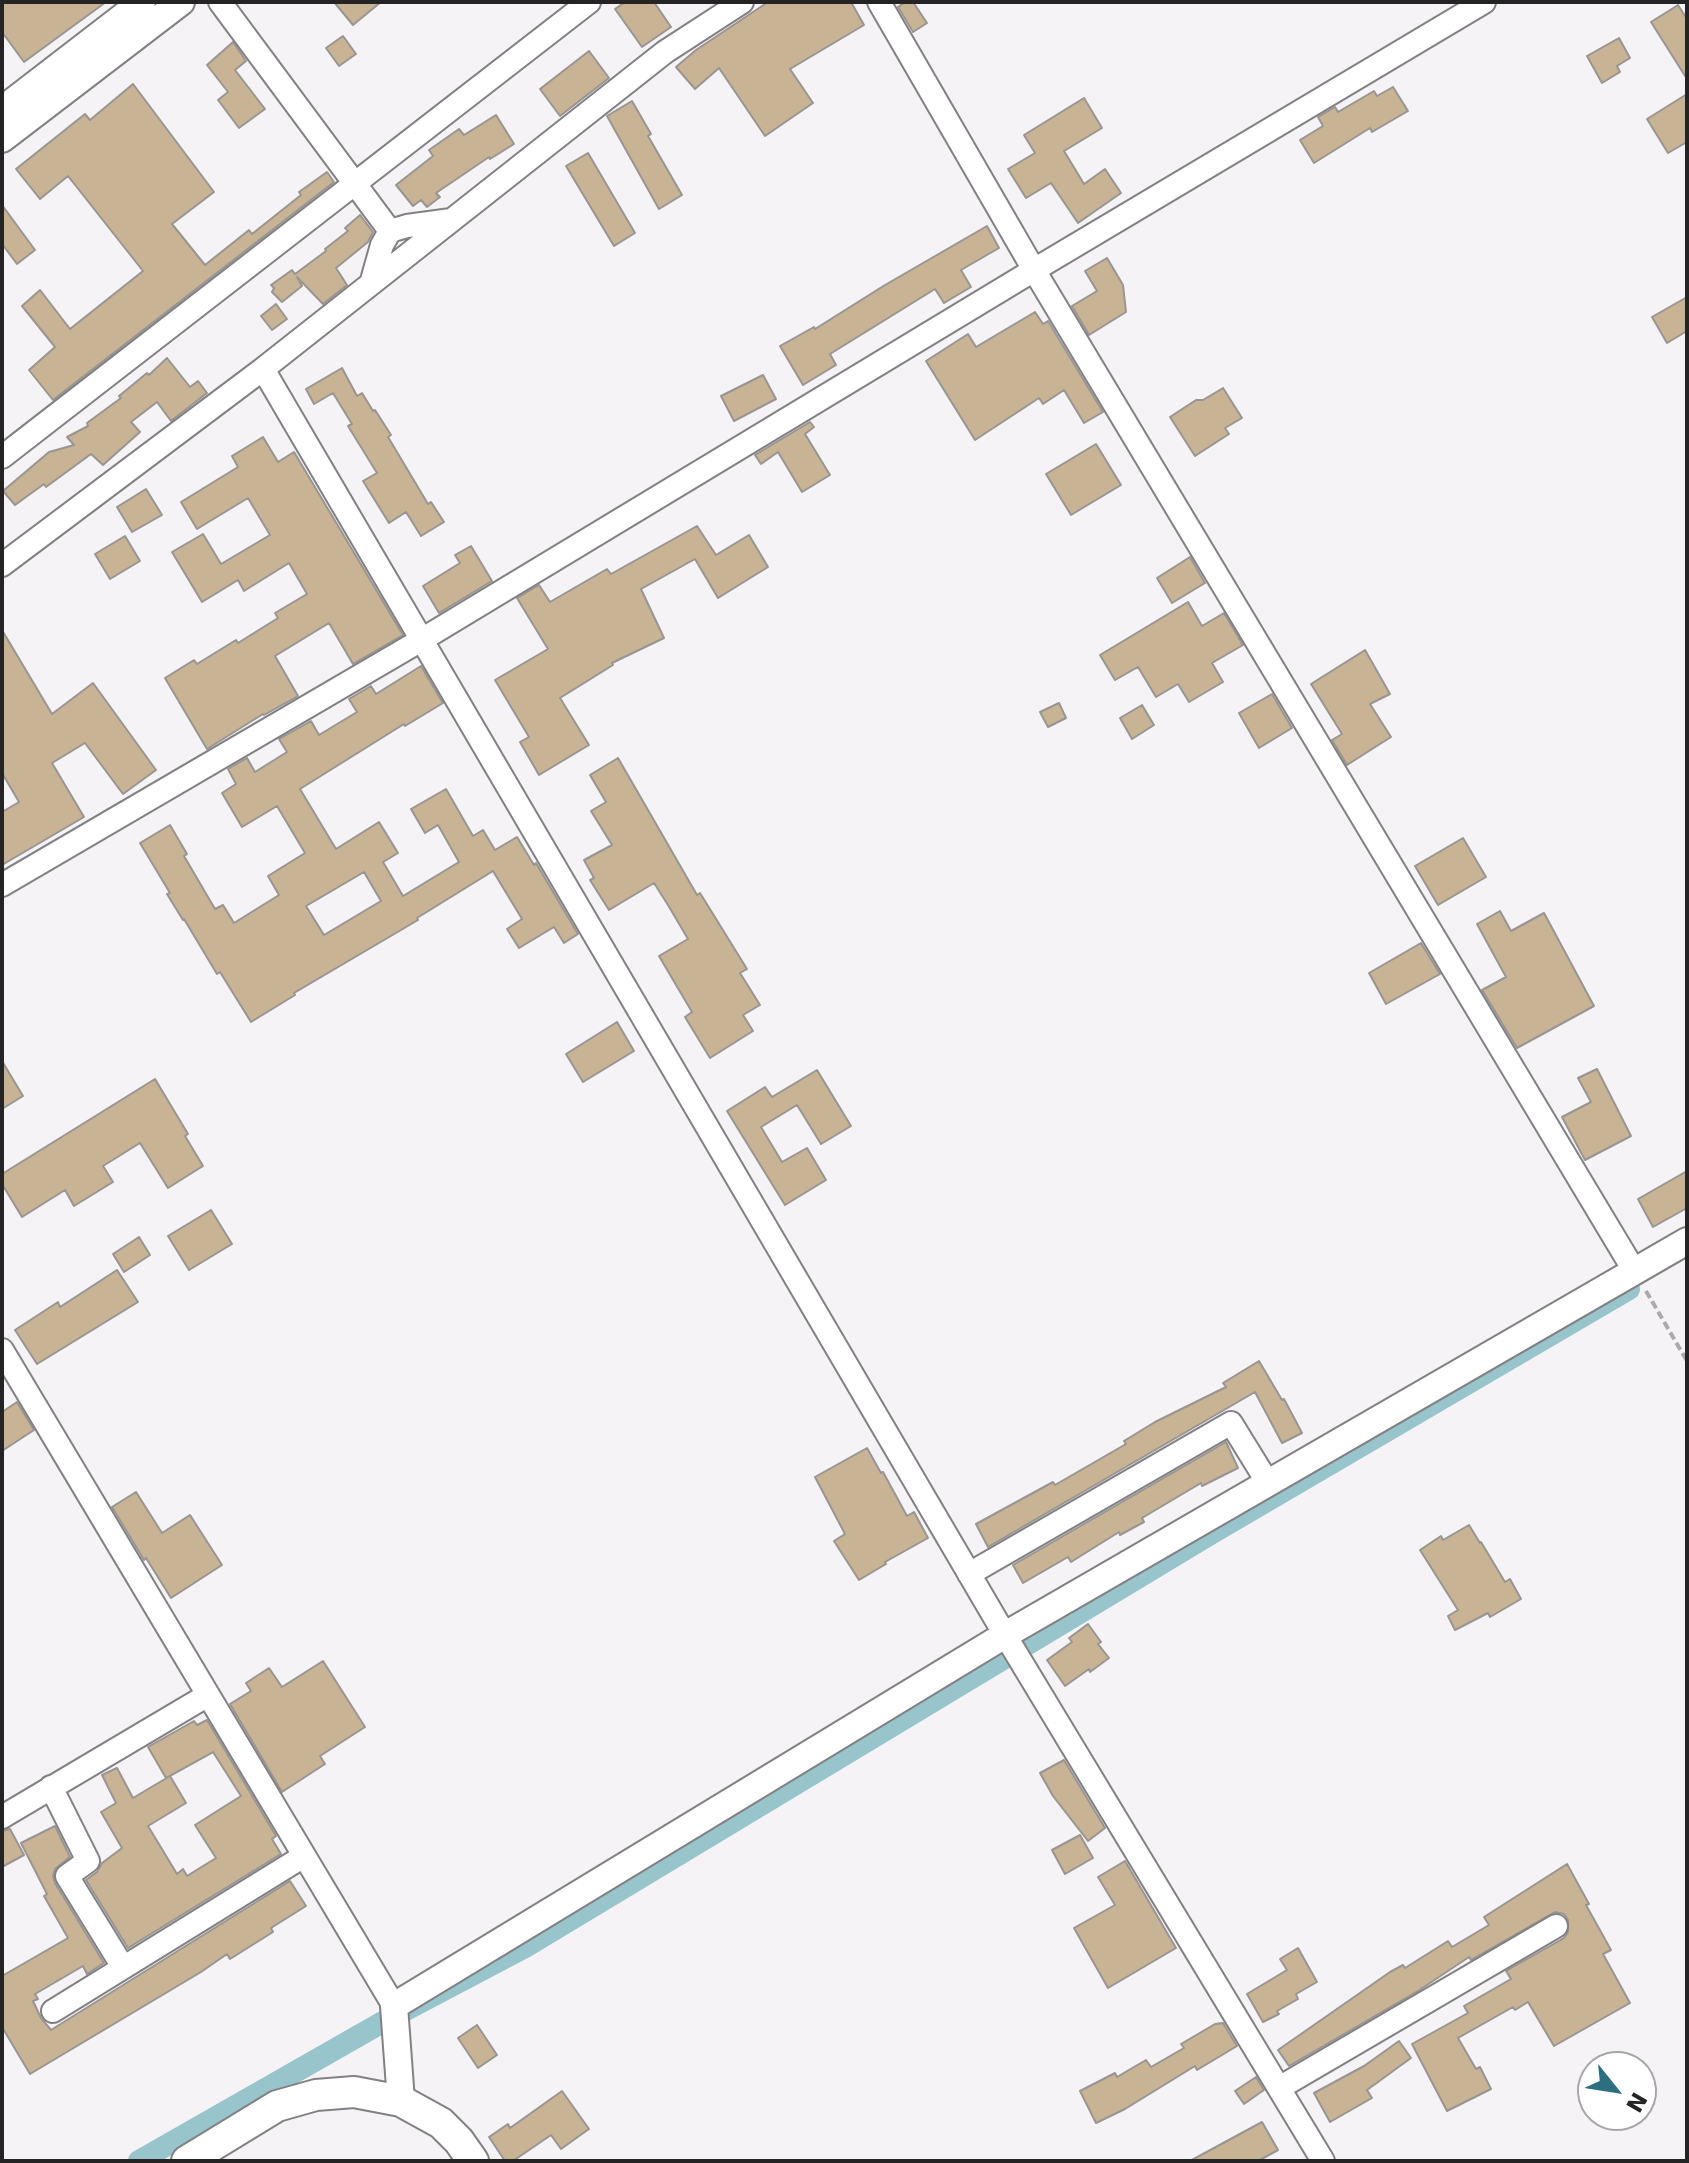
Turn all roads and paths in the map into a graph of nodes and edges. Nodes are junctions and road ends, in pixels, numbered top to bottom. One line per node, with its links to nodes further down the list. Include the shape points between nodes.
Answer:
1 (142, 2): 8 (street)
2 (181, 2): 9 (street)
3 (220, 2): 10 (street)
4 (589, 2): 10 (street)
5 (742, 2): 11 (street, via 665,52)
6 (879, 2): 13 (street)
7 (1484, 2): 13 (street)
8 (2, 110)
9 (2, 139)
10 (354, 182): 12 (street); 16 (street)
11 (453, 220): 12 (street); 14 (street)
12 (390, 231): 14 (street)
13 (1034, 270): 18 (street); 21 (street)
14 (371, 284): 15 (street)
15 (263, 369): 17 (street); 18 (street)
16 (3, 454)
17 (2, 565)
18 (423, 639): 19 (street); 25 (street)
19 (2, 885)
20 (1687, 1241): 21 (street)
21 (1635, 1272): 23 (path); 24 (street)
22 (2, 1350): 27 (street)
23 (1687, 1361)
24 (1268, 1483): 25 (street, via 1231,1423); 26 (street)
25 (969, 1574): 26 (street)
26 (1005, 1635): 33 (street); 35 (street)
27 (208, 1695): 28 (street); 30 (street)
28 (51, 1787): 29 (street); 32 (street, via 88,1861 67,1876)
29 (2, 1817)
30 (304, 1856): 32 (street); 33 (street)
31 (1556, 1926): 35 (street)
32 (123, 1967): 34 (street)
33 (394, 2007): 36 (street)
34 (53, 2011)
35 (1279, 2088): 39 (street)
36 (401, 2101): 37 (main road, via 354,2092 316,2095 277,2106); 38 (main road, via 441,2123)
37 (187, 2161)
38 (473, 2161)
39 (1323, 2161)

